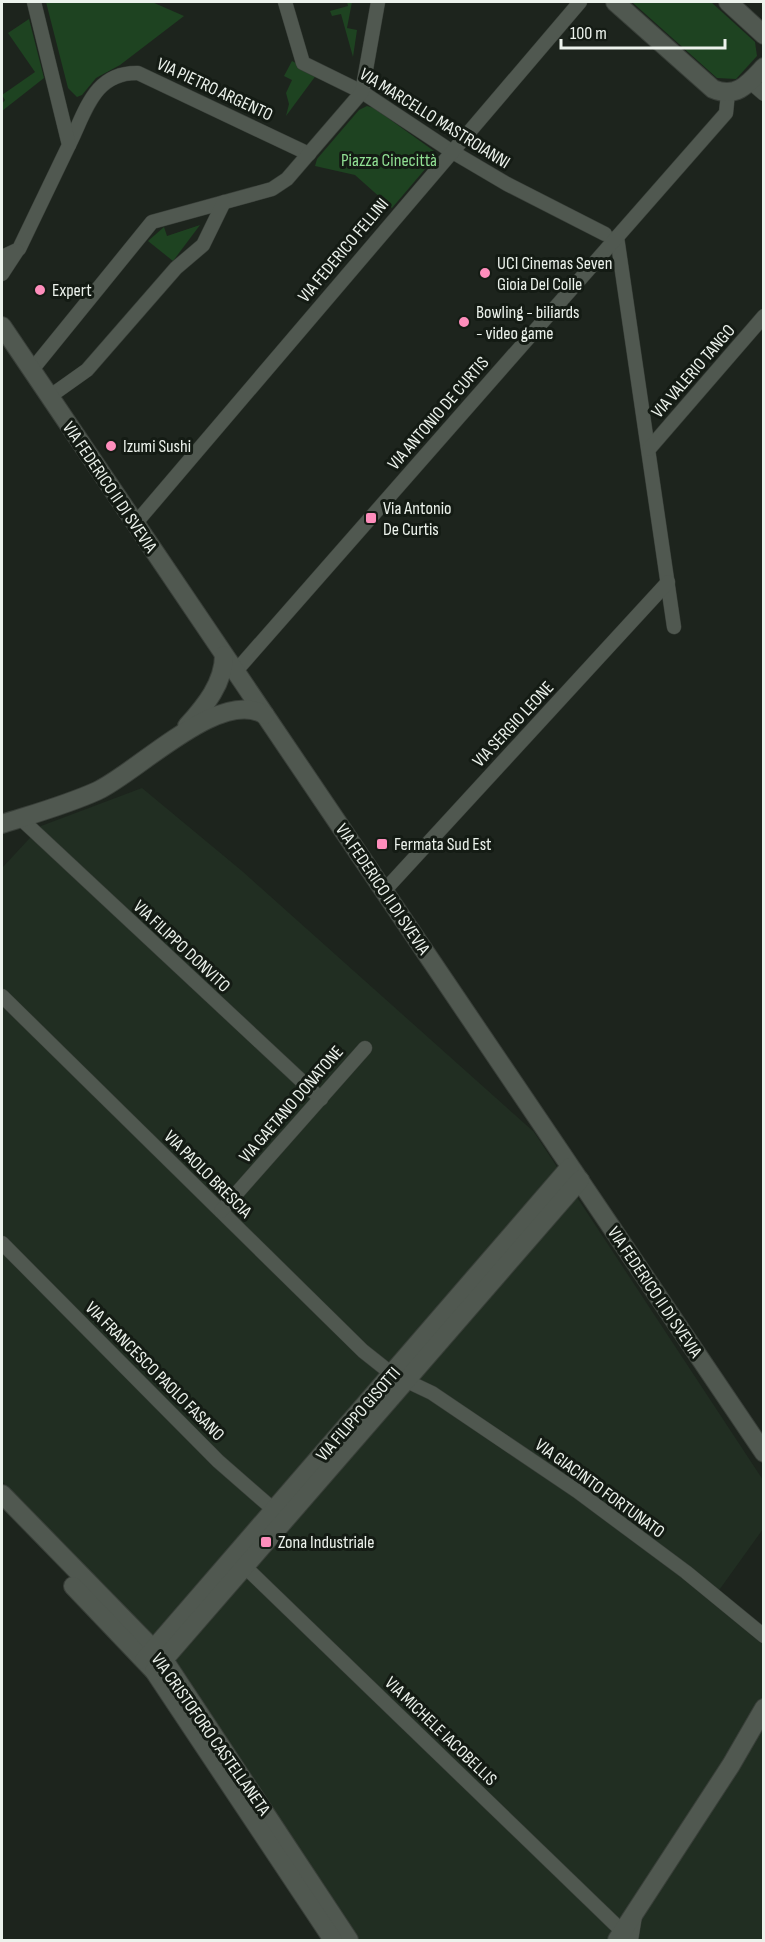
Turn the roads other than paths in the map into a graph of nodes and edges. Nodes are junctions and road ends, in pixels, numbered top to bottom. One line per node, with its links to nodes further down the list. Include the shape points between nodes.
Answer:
1 (34, 2): 12 (street)
2 (285, 2): 10 (street, VIA MARCELLO MASTROIANNI, via 303,63)
3 (378, 2): 10 (street)
4 (580, 2): 13 (street, VIA FEDERICO FELLINI)
5 (615, 2): 11 (street, via 713,89)
6 (731, 2): 7 (street)
7 (762, 32)
8 (764, 67): 9 (street)
9 (757, 88): 11 (street, via 744,87)
10 (362, 92): 13 (street, VIA MARCELLO MASTROIANNI); 14 (street)
11 (728, 93): 16 (street, VIA ANTONIO DE CURTIS, via 726,112)
12 (69, 145): 14 (street, VIA PIETRO ARGENTO, via 100,86 114,76 138,73); 17 (street, VIA PIETRO ARGENTO)
13 (451, 151): 16 (street, VIA MARCELLO MASTROIANNI, via 507,184); 26 (street, VIA FEDERICO FELLINI)
14 (309, 154): 15 (street, via 277,187)
15 (224, 202): 23 (street, via 152,222); 24 (street, via 203,245 176,268 87,370)
16 (611, 235): 25 (street); 30 (street, VIA ANTONIO DE CURTIS)
17 (19, 249): 18 (street); 19 (street, VIA PIETRO ARGENTO)
18 (2, 257)
19 (2, 274)
20 (764, 316): 22 (street, VIA VALERIO TANGO)
21 (2, 326): 23 (street, VIA FEDERICO II DI SVEVIA)
22 (758, 332): 25 (street, VIA VALERIO TANGO)
23 (32, 371): 24 (street, VIA FEDERICO II DI SVEVIA)
24 (49, 397): 26 (street, VIA FEDERICO II DI SVEVIA)
25 (649, 449): 27 (street)
26 (135, 524): 29 (street, VIA FEDERICO II DI SVEVIA)
27 (668, 582): 28 (street); 35 (street, VIA SERGIO LEONE)
28 (674, 627)
29 (224, 654): 30 (street, VIA FEDERICO II DI SVEVIA); 31 (street, via 222,672)
30 (240, 677): 31 (street, via 235,698); 32 (street, VIA FEDERICO II DI SVEVIA)
31 (205, 713): 32 (street, via 253,708); 33 (street, via 112,783)
32 (265, 715): 35 (street, VIA FEDERICO II DI SVEVIA)
33 (20, 818): 34 (street); 38 (street, VIA FILIPPO DONVITO)
34 (2, 824)
35 (384, 891): 39 (street, VIA FEDERICO II DI SVEVIA)
36 (2, 996): 40 (street, VIA PAOLO BRESCIA)
37 (365, 1048): 38 (street, VIA GAETANO DONATONE)
38 (321, 1099): 40 (street, VIA GAETANO DONATONE)
39 (575, 1174): 42 (street, VIA FILIPPO GISOTTI); 43 (street, VIA FEDERICO II DI SVEVIA)
40 (221, 1211): 42 (street, VIA PAOLO BRESCIA, via 363,1351)
41 (2, 1243): 46 (street, VIA FRANCESCO PAOLO FASANO, via 218,1461)
42 (399, 1377): 46 (street, VIA FILIPPO GISOTTI); 48 (street, VIA GIACINTO FORTUNATO, via 446,1402 577,1491)
43 (764, 1453)
44 (2, 1494): 49 (street, VIA CRISTOFORO CASTELLANETA)
45 (2, 1510): 49 (street, VIA CRISTOFORO CASTELLANETA)
46 (280, 1515): 47 (street, VIA FILIPPO GISOTTI)
47 (239, 1561): 49 (street, VIA FILIPPO GISOTTI); 53 (street, VIA MICHELE IACOBELLIS)
48 (764, 1636)
49 (154, 1660): 54 (street, VIA CRISTOFORO CASTELLANETA); 55 (street, VIA CRISTOFORO CASTELLANETA)
50 (764, 1708): 52 (street)
51 (764, 1721): 52 (street)
52 (730, 1765): 53 (street, via 636,1912)
53 (624, 1938)
54 (333, 1941)
55 (350, 1941)

